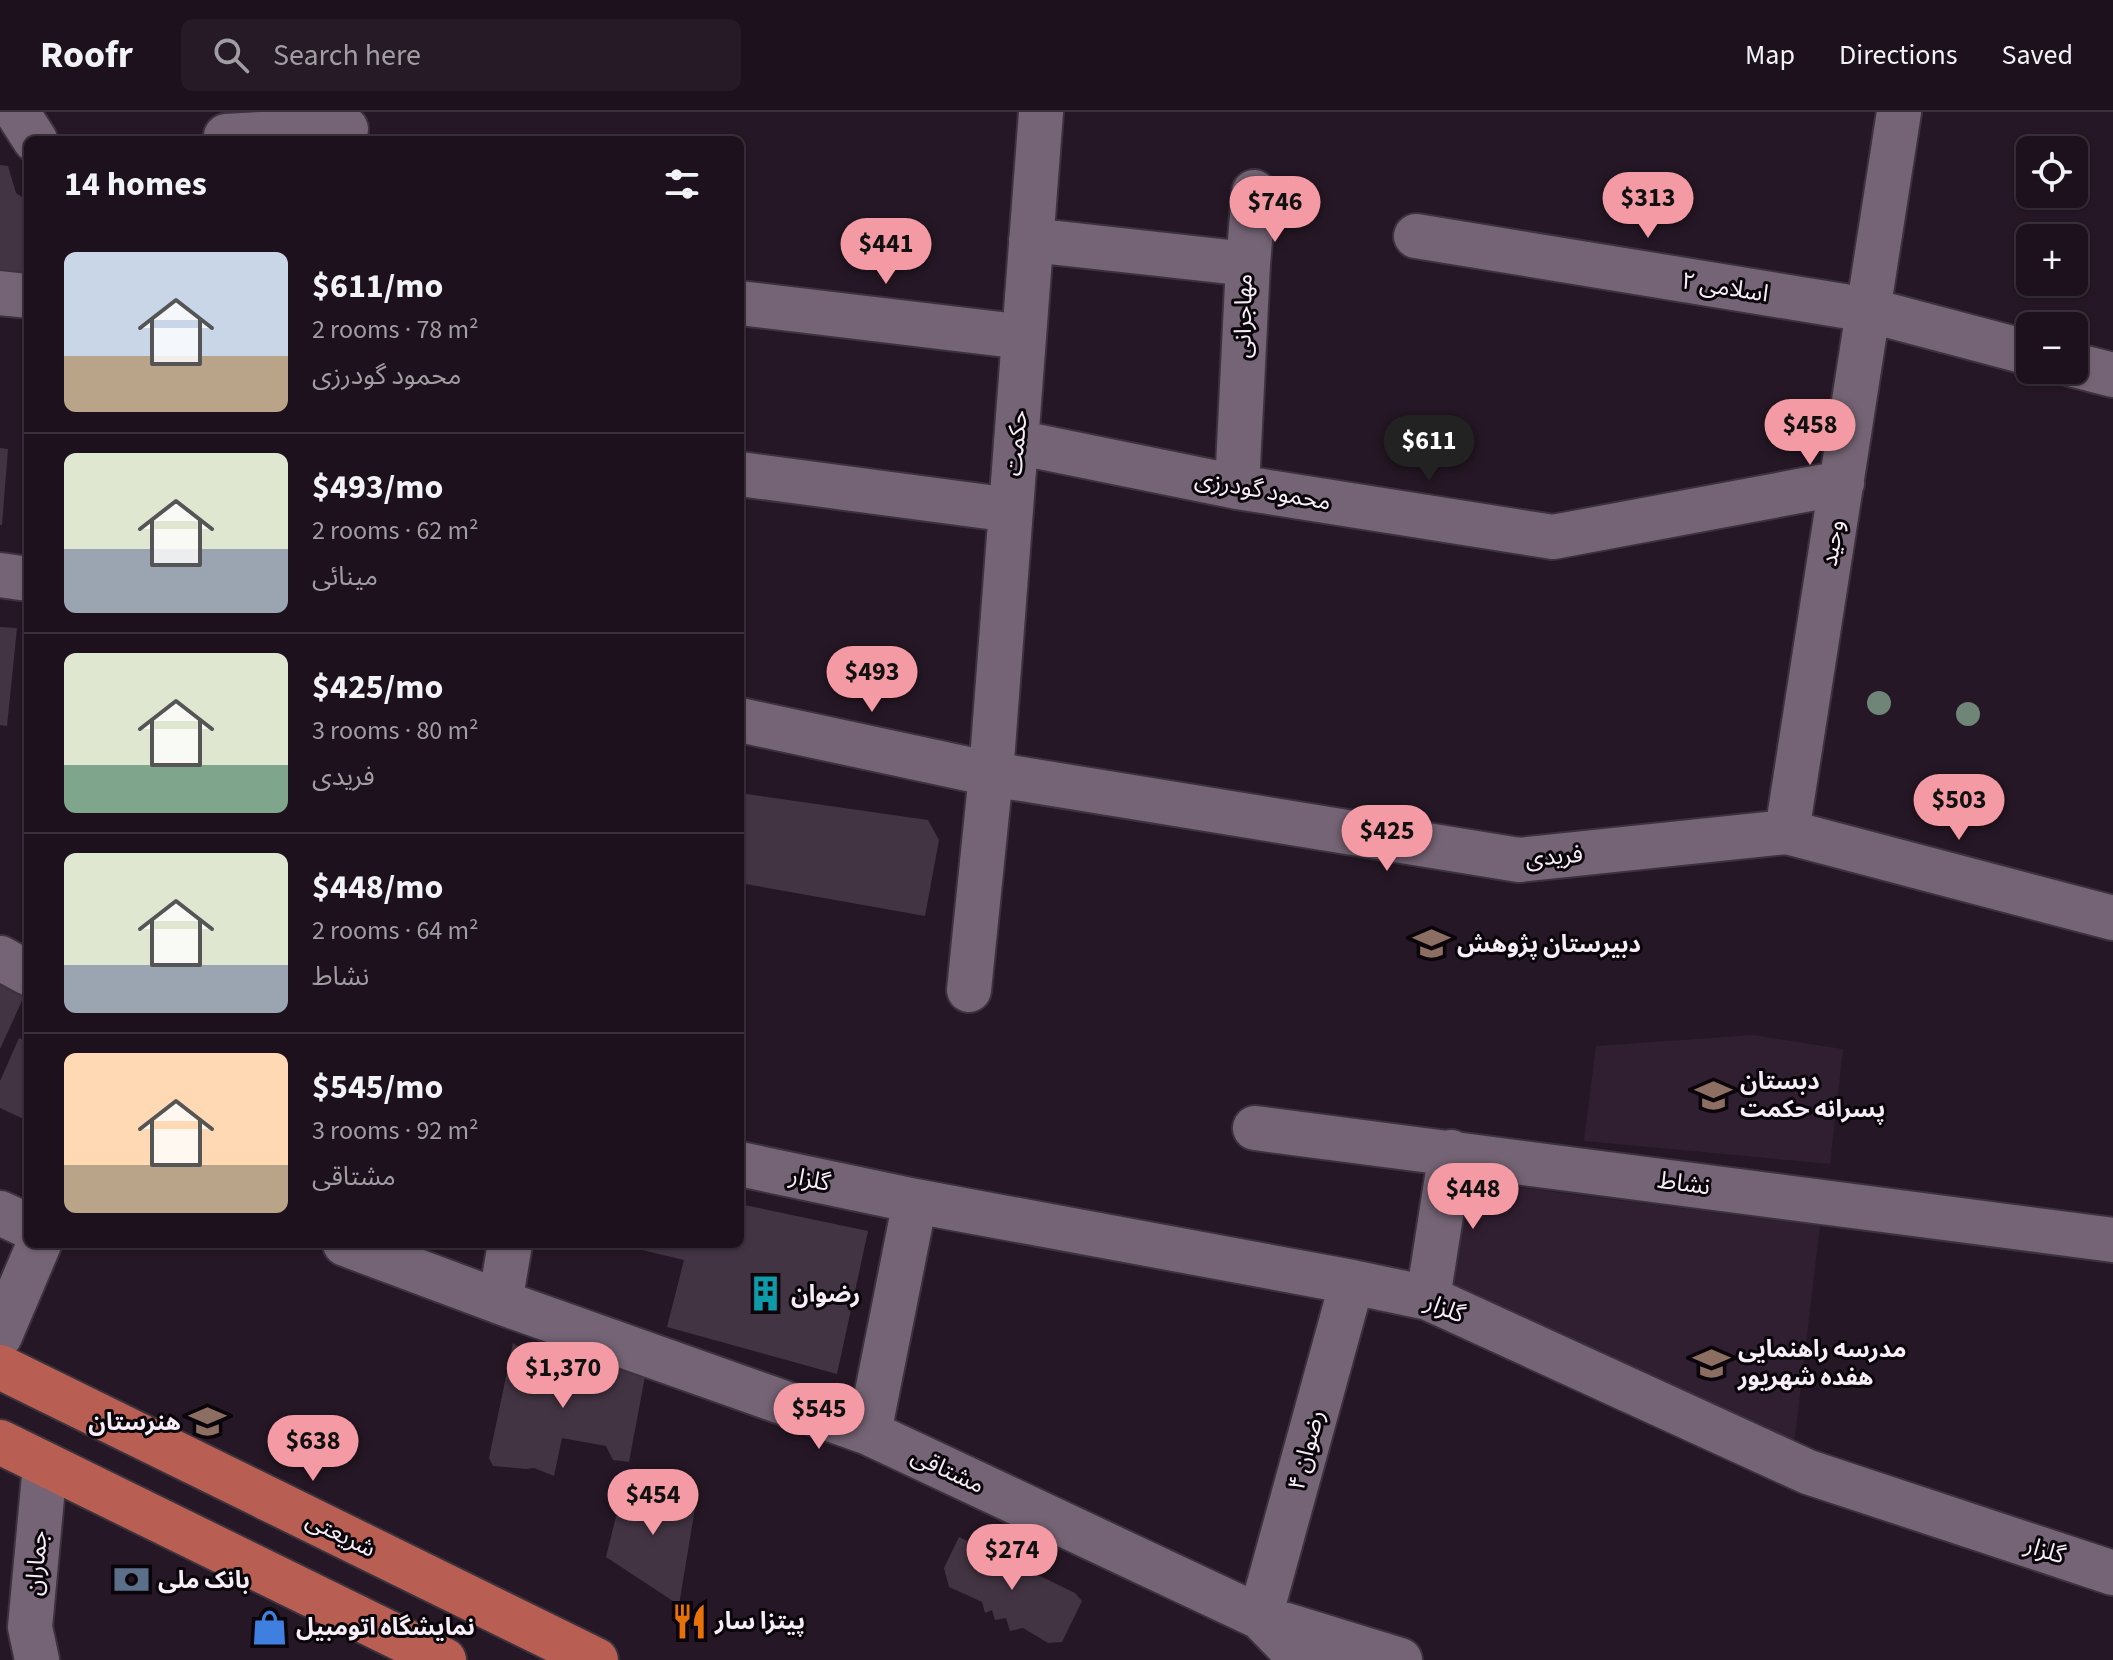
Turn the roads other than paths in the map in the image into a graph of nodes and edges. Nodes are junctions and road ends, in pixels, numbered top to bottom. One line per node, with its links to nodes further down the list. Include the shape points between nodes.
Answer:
1 (17, 112): 5 (street)
2 (1041, 112): 9 (street, حکمت)
3 (1899, 112): 14 (street, وحید)
4 (348, 127): 6 (street)
5 (32, 136)
6 (226, 136)
7 (1254, 192): 10 (street)
8 (1416, 236): 14 (street, اسلامی ۲)
9 (1031, 240): 10 (street, مهاجرانی); 15 (street, حکمت)
10 (1248, 264): 22 (street, مهاجرانی)
11 (0, 293): 12 (street)
12 (24, 296)
13 (744, 303): 15 (street)
14 (1868, 310): 16 (street, اسلامی ۲); 21 (street, وحید)
15 (1024, 337): 19 (street, حکمت)
16 (2016, 349)
17 (2088, 369): 18 (street)
18 (2113, 375)
19 (1016, 442): 22 (street, محمود گودرزی); 23 (street, حکمت)
20 (744, 475): 23 (street)
21 (1842, 483): 22 (street, محمود گودرزی, via 1553,537); 28 (street, وحید)
22 (1237, 487)
23 (1011, 510): 27 (street, حکمت)
24 (0, 575): 25 (street)
25 (24, 578)
26 (744, 721): 27 (street, فریدی)
27 (991, 774): 28 (street, فریدی, via 1519,860); 32 (street, حکمت)
28 (1787, 832): 29 (street, فریدی)
29 (2113, 918)
30 (0, 958): 31 (street)
31 (24, 971)
32 (969, 990)
33 (1255, 1128): 34 (street, نشاط)
34 (1451, 1152): 39 (street, نشاط); 44 (street)
35 (744, 1165): 36 (street, گلزار)
36 (915, 1201): 43 (street, گلزار); 48 (street)
37 (0, 1213): 38 (street)
38 (24, 1224)
39 (2113, 1240)
40 (37, 1248): 46 (street)
41 (356, 1248): 45 (street, مشتاقی)
42 (509, 1248): 45 (street)
43 (1352, 1282): 44 (street, گلزار); 52 (street, رضوان ۴)
44 (1428, 1298): 51 (street, گلزار, via 1808,1472)
45 (500, 1302): 48 (street, مشتاقی)
46 (0, 1336)
47 (0, 1367): 55 (main road, شریعتی)
48 (869, 1433): 52 (street, مشتاقی)
49 (0, 1442): 50 (main road)
50 (45, 1465): 53 (street, جماران); 54 (main road)
51 (2113, 1573)
52 (1260, 1617): 56 (street, مشتاقی); 57 (street)
53 (22, 1638)
54 (444, 1660)
55 (596, 1660)
56 (1302, 1660)
57 (1400, 1660)

